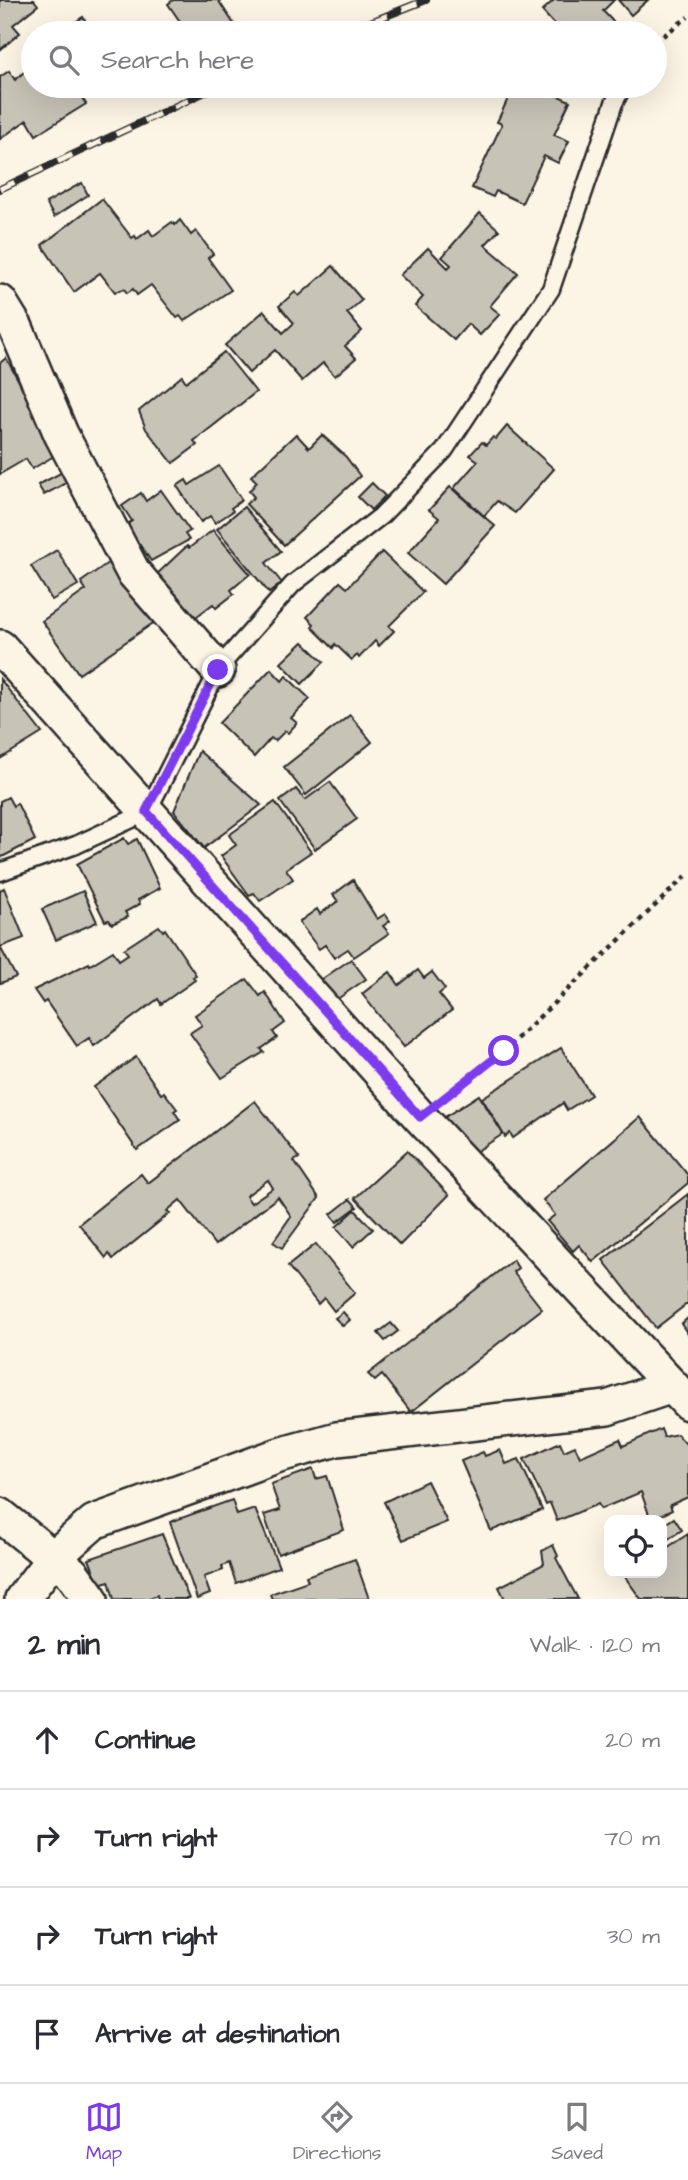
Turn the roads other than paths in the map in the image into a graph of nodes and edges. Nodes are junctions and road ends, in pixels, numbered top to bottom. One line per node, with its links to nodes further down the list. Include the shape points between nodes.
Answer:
1 (617, 98): 4 (lane, via 551,289 444,451 381,516 293,584)
2 (0, 302): 4 (street, via 16,328 61,435 133,572)
3 (0, 647): 5 (street)
4 (218, 670): 5 (lane)
5 (146, 811): 6 (lane, via 76,845); 7 (street, via 420,1117)
6 (0, 872)
7 (680, 1394): 9 (street, via 607,1408 337,1439 279,1454 94,1522)
8 (0, 1515): 9 (street)
9 (65, 1546): 10 (street); 11 (street, via 72,1573)
10 (22, 1599)
11 (91, 1599)

